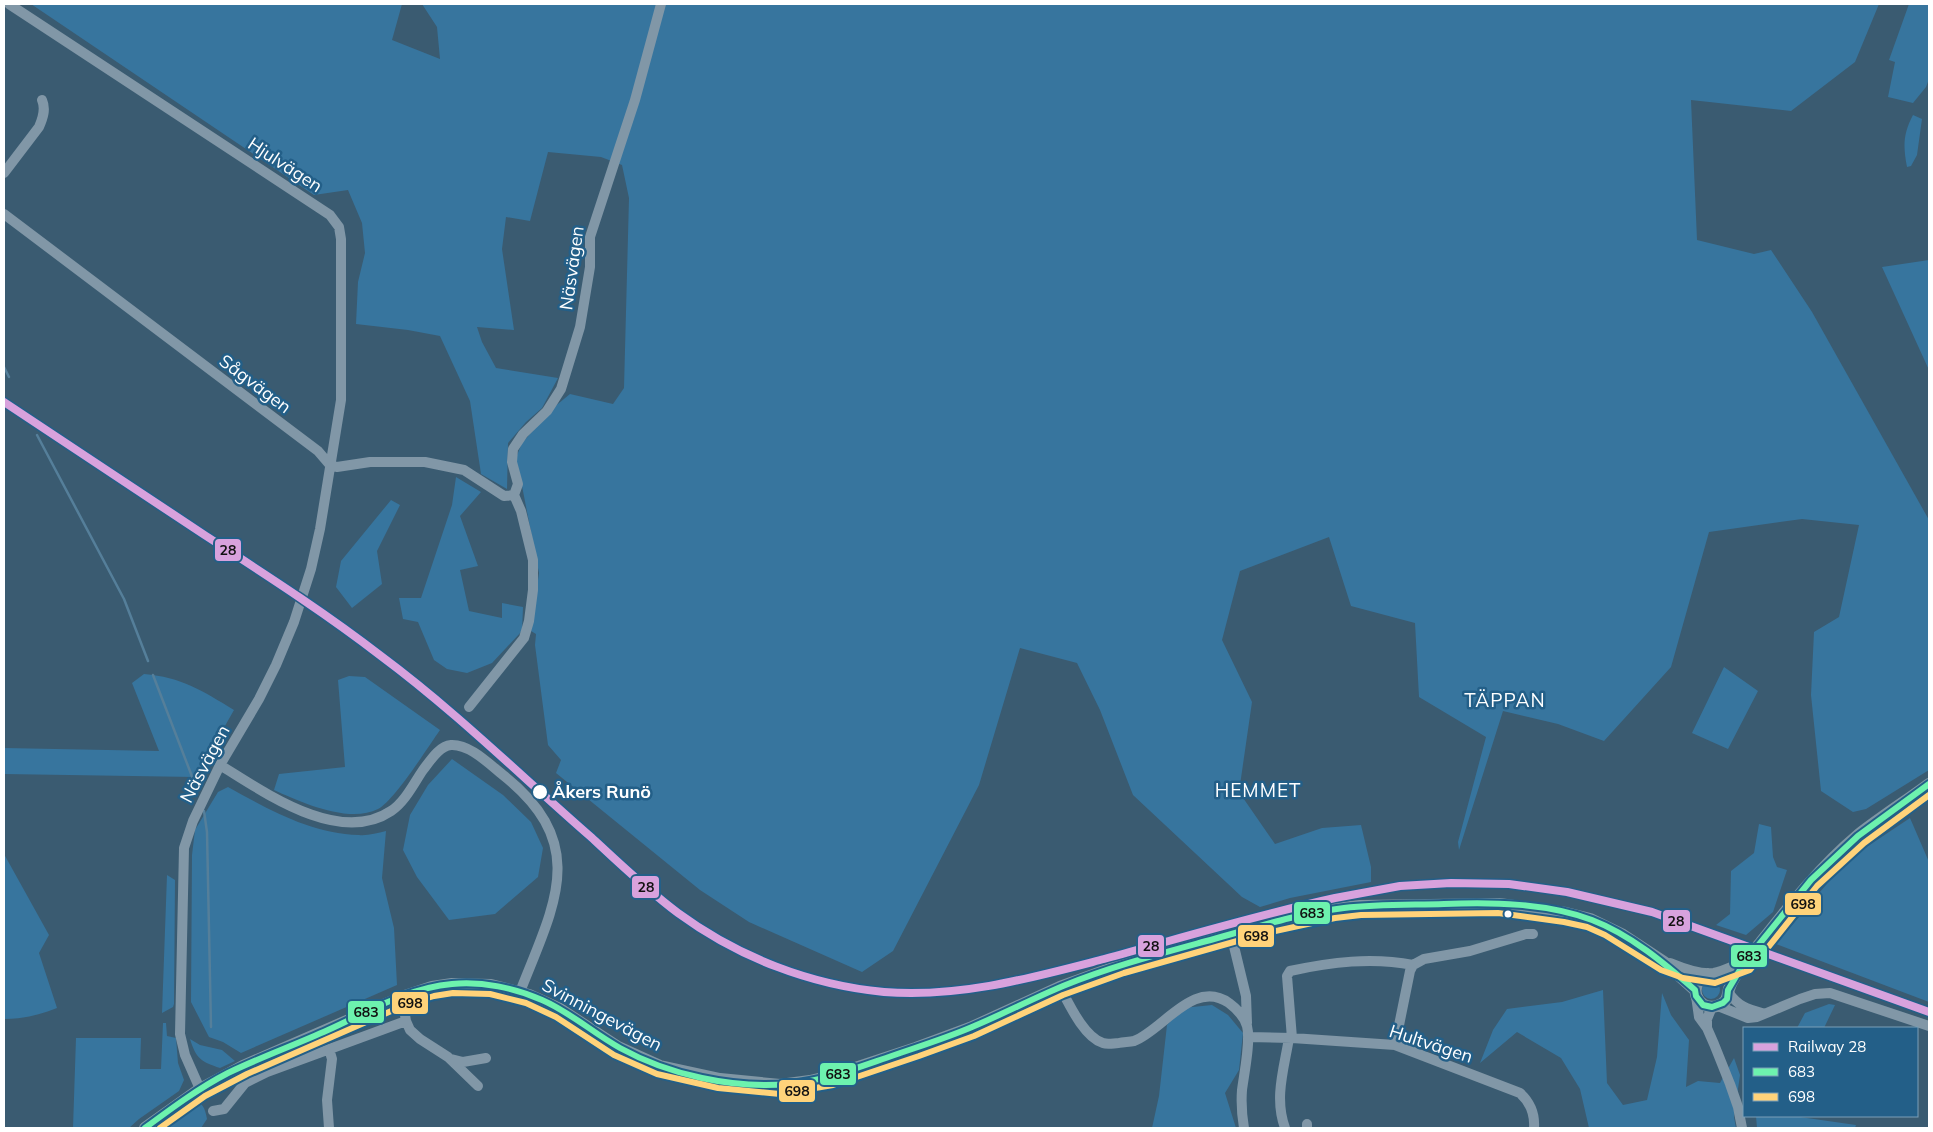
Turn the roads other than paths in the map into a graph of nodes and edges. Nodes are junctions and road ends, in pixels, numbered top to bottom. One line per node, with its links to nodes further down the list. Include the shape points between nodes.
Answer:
1 (9, 4): 6 (street, Hjulvägen, via 330,215 339,227 340,400)
2 (661, 4): 7 (street, Näsvägen, via 635,100 590,237 590,266 580,327 561,389 513,449 512,462 518,484)
3 (42, 100): 4 (street, via 43,119)
4 (4, 173)
5 (4, 214): 6 (street, Sågvägen, via 318,451)
6 (330, 465): 7 (street, via 425,462 464,470 504,496); 9 (street, Näsvägen, via 311,570 283,651)
7 (514, 494): 8 (street, via 533,560 529,621 524,638)
8 (469, 707)
9 (220, 765): 18 (street, via 287,805 316,816 355,822 374,819 392,811 431,759 446,746 461,747 486,761 529,799 545,819 557,859 558,881 546,929); 34 (street, Näsvägen, via 193,821 183,860 180,1034)
10 (1929, 784): 14 (main road, via 1858,836 1811,880)
11 (1231, 934): 13 (main road, Svinningevägen, via 1334,909 1360,906 1499,904 1590,919); 17 (main road, Svinningevägen, via 1121,965); 24 (street, via 1246,996)
12 (1532, 934): 15 (street, via 1470,951 1424,959)
13 (1664, 962): 16 (main road, Svinningevägen, via 1685,970); 19 (main road, Svinningevägen)
14 (1744, 963): 16 (main road); 21 (main road)
15 (1414, 965): 28 (street, via 1359,961 1290,971 1287,976); 29 (street, via 1410,971)
16 (1711, 974): 19 (main road, via 1699,980); 21 (main road, via 1726,980)
17 (1060, 987): 18 (main road, Svinningevägen, via 970,1028 916,1048 831,1076 780,1085 720,1079 660,1066 618,1047 550,1004); 24 (street, via 1073,1012 1089,1033 1102,1043 1134,1041 1184,1005 1204,996 1226,1000 1242,1015)
18 (520, 992): 20 (main road, Svinningevägen, via 491,985 463,984 432,987)
19 (1696, 993): 21 (main road, Svinningevägen, via 1704,1005); 26 (street, via 1699,1017)
20 (402, 997): 23 (street); 34 (main road, Svinningevägen, via 243,1066)
21 (1724, 1001): 22 (street); 22 (street, via 1748,1018); 26 (street, via 1707,1019)
22 (1765, 1013): 25 (street, via 1814,994 1830,993)
23 (406, 1021): 30 (street); 31 (street, via 416,1036)
24 (1247, 1026): 27 (street)
25 (1929, 1026)
26 (1707, 1028): 41 (street, via 1730,1084)
27 (1248, 1037): 28 (street, Hultvägen); 38 (street, via 1242,1093)
28 (1290, 1038): 29 (street, Hultvägen); 39 (street, via 1279,1094)
29 (1395, 1046): 40 (street, Hultvägen, via 1520,1093 1535,1116)
30 (329, 1049): 35 (street, via 254,1078 240,1088 228,1106); 37 (street, via 332,1059 327,1100)
31 (448, 1057): 32 (street, via 463,1062); 33 (street)
32 (486, 1058)
33 (478, 1086)
34 (200, 1089): 36 (main road, Svinningevägen)
35 (212, 1111)
36 (145, 1128)
37 (329, 1128)
38 (1244, 1128)
39 (1285, 1128)
40 (1534, 1128)
41 (1742, 1128)

